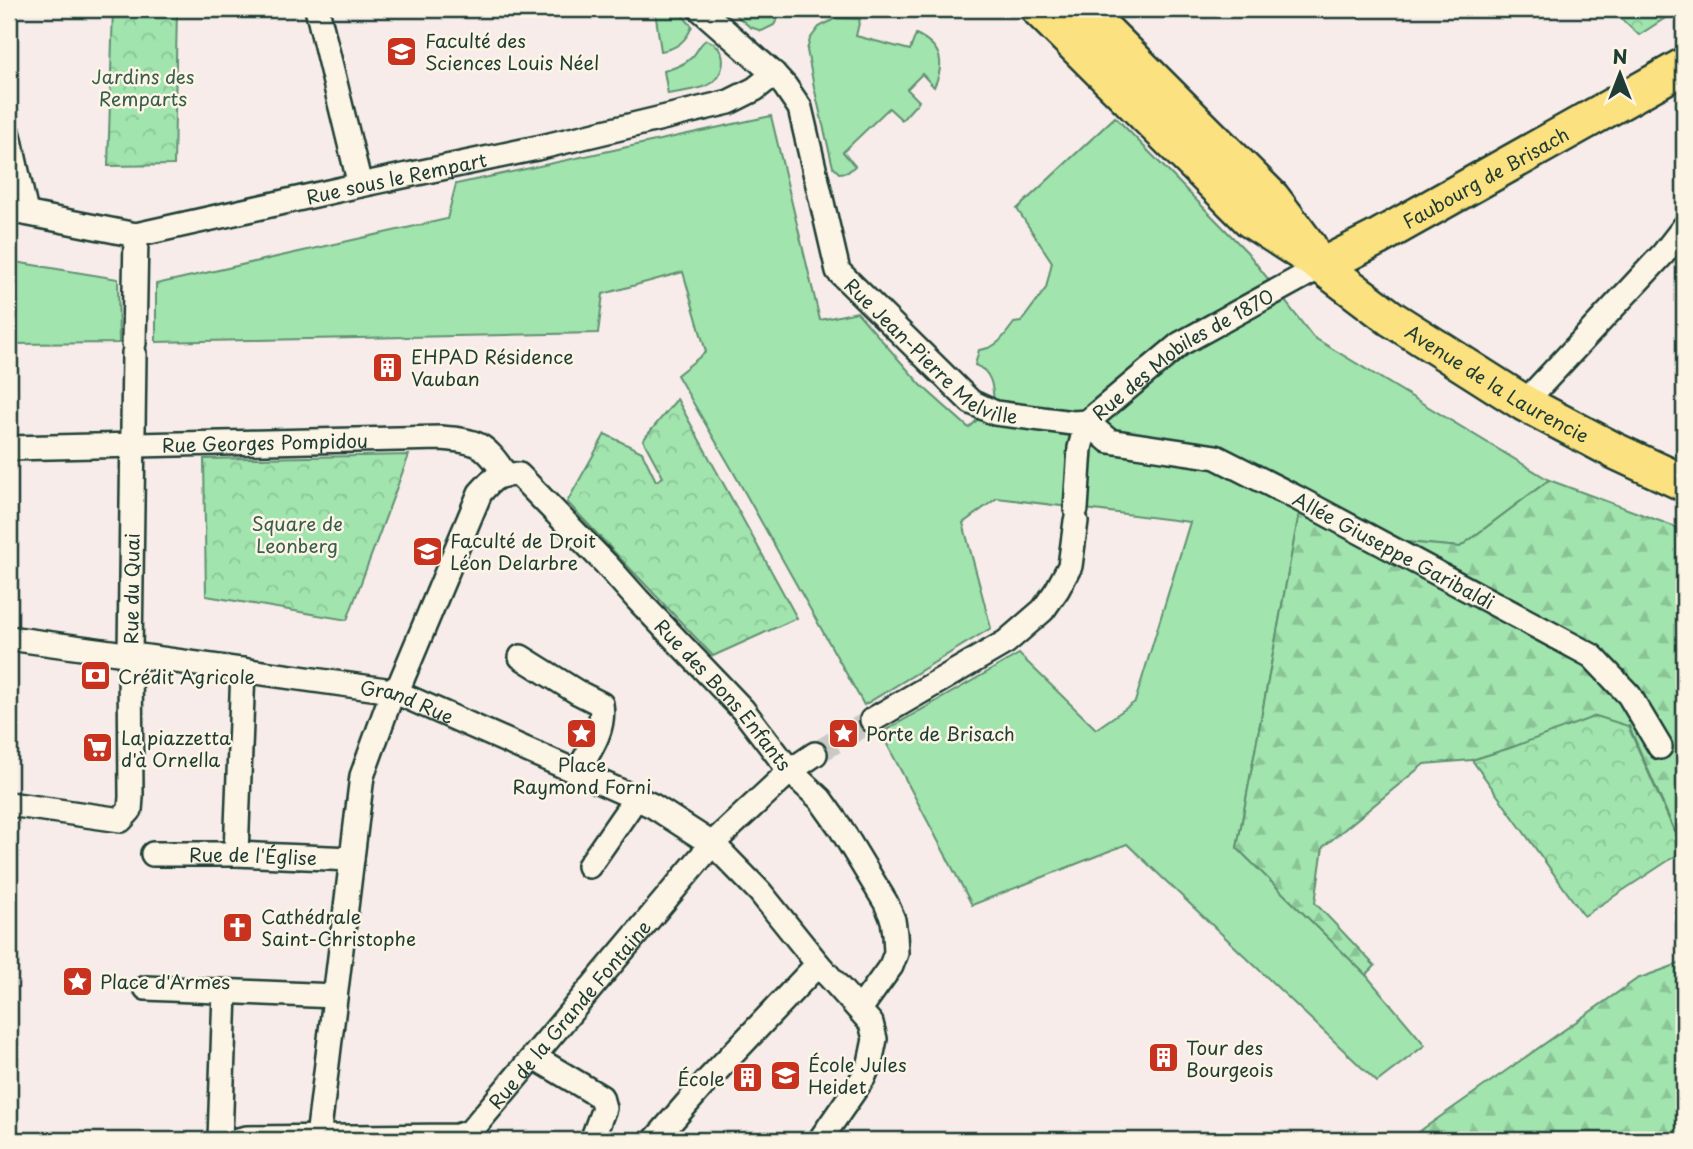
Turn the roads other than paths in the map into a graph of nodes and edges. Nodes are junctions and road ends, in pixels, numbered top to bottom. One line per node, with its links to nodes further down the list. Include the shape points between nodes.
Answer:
1 (317, 9): 8 (street)
2 (1039, 9): 12 (main road, Avenue de la Laurencie, via 1251,220)
3 (1083, 9): 12 (main road, Avenue de la Laurencie, via 1272,198)
4 (706, 14): 6 (street, Rue Jean-Pierre Melville)
5 (1684, 66): 12 (main road, Faubourg de Brisach)
6 (774, 74): 8 (street, Rue sous le Rempart, via 729,102); 14 (street, Rue Jean-Pierre Melville, via 800,108 838,271 971,402 995,413)
7 (9, 135): 9 (street)
8 (360, 185): 11 (street, Rue sous le Rempart)
9 (17, 212): 11 (street, Rue sous le Rempart)
10 (1684, 228): 13 (street)
11 (136, 235): 15 (street, Rue du Quai)
12 (1322, 266): 13 (main road, Avenue de la Laurencie, via 1392,319); 14 (street, Rue des Mobiles de 1870, via 1180,344)
13 (1524, 403): 18 (main road, Avenue de la Laurencie)
14 (1087, 422): 24 (street, Rue des Mobiles de 1870, via 1080,448 1070,566 1043,610 1006,642); 25 (street, Allée Giuseppe Garibaldi, via 1109,441 1216,457 1592,656 1629,695)
15 (134, 445): 16 (street, Rue Georges Pompidou); 17 (street, Rue Georges Pompidou, via 469,440 489,451); 20 (street, Rue du Quai)
16 (9, 448)
17 (505, 474): 23 (street, via 491,480 480,493 400,684); 27 (street, Rue des Bons Enfants, via 519,475 606,564 743,710)
18 (1684, 483)
19 (9, 638): 20 (street, Grand Rue)
20 (130, 655): 22 (street, Grand Rue); 30 (street, Rue du Quai, via 130,810 121,820)
21 (521, 657): 28 (street, via 601,704 604,718)
22 (243, 670): 23 (street, Grand Rue); 33 (street)
23 (393, 691): 28 (street, Grand Rue); 34 (street, via 362,776)
24 (872, 720)
25 (1660, 747)
26 (815, 754): 27 (street)
27 (790, 771): 31 (street, Rue de la Grande Fontaine); 40 (street, Rue des Bons Enfants, via 820,799 840,827 893,920 896,953 891,967)
28 (577, 772): 29 (street, Grand Rue)
29 (636, 798): 31 (street, Grand Rue); 35 (street)
30 (9, 804)
31 (712, 844): 36 (street, Grand Rue, via 760,892); 41 (street, Rue de la Grande Fontaine)
32 (153, 854): 33 (street, Rue de l'Église)
33 (236, 854): 34 (street, Rue de l'Église)
34 (352, 859): 39 (street)
35 (589, 866)
36 (818, 964): 40 (street, Grand Rue); 47 (street)
37 (146, 988): 38 (street)
38 (225, 992): 39 (street); 44 (street)
39 (335, 996): 42 (street)
40 (860, 1009): 48 (street, Grand Rue, via 871,1023 875,1039 870,1063)
41 (534, 1057): 43 (street, Rue de la Grande Fontaine, via 470,1132); 46 (street, via 601,1097 604,1108)
42 (318, 1138): 43 (street, Rue de la Grande Fontaine); 45 (street, Rue de la Grande Fontaine)
43 (403, 1138)
44 (220, 1140)
45 (238, 1140)
46 (592, 1140)
47 (655, 1140)
48 (820, 1140)

